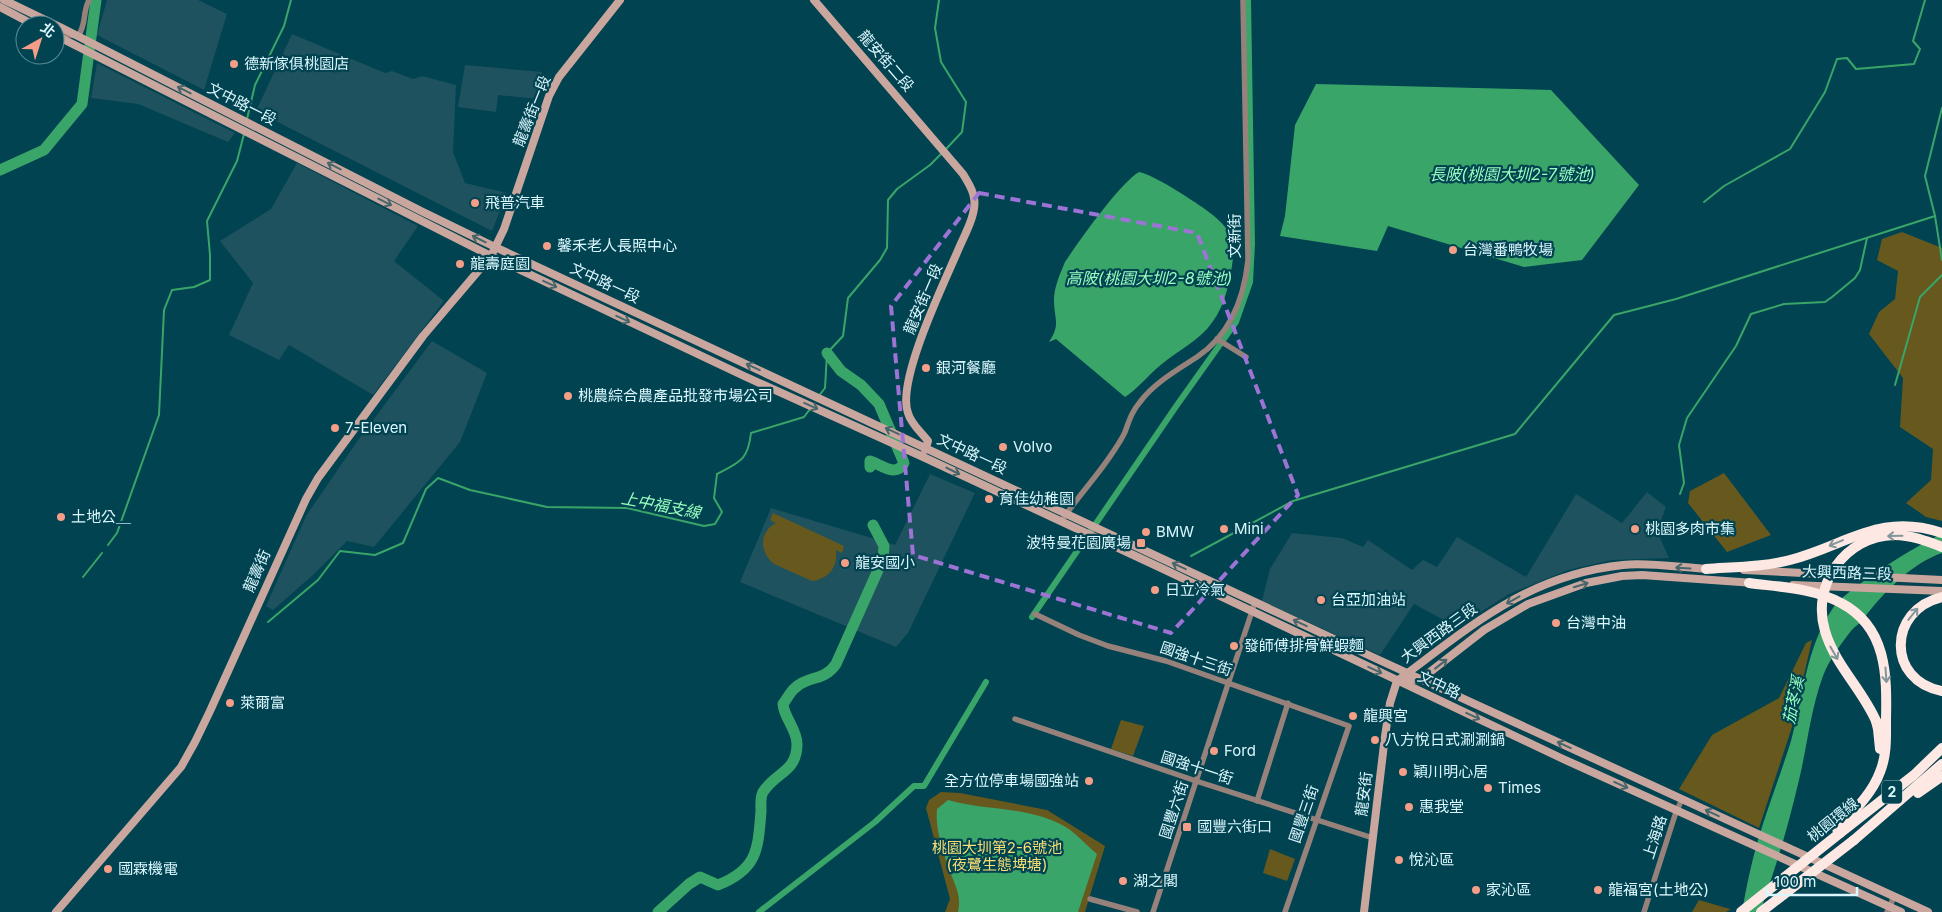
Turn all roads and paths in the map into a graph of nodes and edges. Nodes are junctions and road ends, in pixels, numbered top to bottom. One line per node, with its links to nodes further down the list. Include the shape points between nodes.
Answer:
1 (89, 0): 8 (street)
2 (620, 0): 16 (street, 龍壽街一段, via 559,77)
3 (814, 0): 12 (street, 龍安街二段)
4 (1243, 0): 20 (street, 文新街, via 1248,260 1242,297)
5 (4, 5): 6 (street); 8 (street)
6 (19, 15)
7 (65, 35): 8 (street)
8 (81, 37): 10 (street, 文中路一段, one-way to 8)
9 (65, 39): 10 (street, 文中路一段)
10 (201, 103): 11 (street, 文中路一段); 13 (street, 文中路一段)
11 (302, 150): 13 (street); 14 (street, 文中路一段, one-way to 11)
12 (946, 154): 22 (street, 龍安街一段, via 963,174 975,198 968,228 923,333 908,386 907,412 928,441)
13 (298, 158): 15 (street, 文中路一段)
14 (354, 176): 15 (street); 16 (street, 文中路一段, one-way to 14)
15 (350, 184): 17 (street, 文中路一段, one-way to 17)
16 (495, 247): 17 (street, 龍壽街); 18 (street, 文中路一段)
17 (491, 256): 19 (street, 文中路一段, one-way to 19); 63 (street, 龍壽街, via 423,336 318,478 181,767)
18 (668, 328): 19 (street); 22 (street, 文中路一段, one-way to 18)
19 (664, 338): 23 (street, 文中路一段, one-way to 23)
20 (1217, 339): 21 (street); 24 (street, 文新街, via 1140,401 1112,453)
21 (1246, 357)
22 (927, 448): 23 (street); 24 (street, 文中路一段)
23 (920, 455): 25 (street, 文中路一段, one-way to 25)
24 (1067, 513): 25 (street, 文新街); 28 (street, 文中路)
25 (1061, 522): 29 (street, 文中路)
26 (1942, 533): 30 (highway, one-way to 30, via 1914,526 1867,531 1777,564)
27 (1942, 547): 50 (highway, one-way to 50, bridge, via 1905,535 1862,542 1838,563 1824,592 1822,612 1827,639 1876,721 1879,756)
28 (1162, 559): 29 (street); 35 (street, 文中路, one-way to 28)
29 (1158, 567): 36 (street, 文中路)
30 (1706, 569): 31 (street, 大興西路三段); 38 (street, 大興西路三段, one-way to 38, via 1625,565 1572,574 1534,588 1485,616)
31 (1942, 580)
32 (1749, 583): 33 (street, 大興西路三段); 39 (street, 大興西路三段, one-way to 32, via 1484,630 1514,612 1545,596 1586,583 1642,575); 50 (highway, one-way to 50, via 1810,592 1842,603 1859,616 1878,644 1885,666 1886,746 1880,773)
33 (1942, 591)
34 (1942, 597): 42 (highway, one-way to 34, via 1923,684 1910,671 1904,662 1901,640 1913,612 1926,602)
35 (1255, 602): 36 (street, 國豐六街); 38 (street, 文中路, one-way to 35)
36 (1251, 612): 40 (street, 文中路, one-way to 40); 41 (street, 國豐六街)
37 (1036, 614): 41 (street, 國強十三街, via 1108,646 1166,661)
38 (1408, 673): 39 (street, 文中路); 40 (street, 大興西路三段)
39 (1421, 679): 40 (street, 大興西路三段); 51 (street, 文中路, one-way to 39)
40 (1397, 681): 53 (street, 文中路, one-way to 53); 56 (street, 龍安街, via 1386,728)
41 (1228, 683): 43 (street, 國強十三街); 49 (street, 國豐六街)
42 (1942, 691)
43 (1288, 704): 45 (street, 國強十三街); 52 (street)
44 (1015, 719): 49 (street, 國強十一街)
45 (1349, 726): 54 (street, 國豐三街)
46 (1942, 748): 55 (highway, 桃園環線 / 2, via 1914,774)
47 (1942, 764): 57 (highway, 桃園環線 / 2)
48 (1942, 776): 57 (highway)
49 (1196, 781): 52 (street, 國強十一街); 65 (street, 國豐六街)
50 (1867, 795): 55 (highway)
51 (1682, 799): 53 (street, 上海路); 58 (street, 文中路, one-way to 51)
52 (1257, 801): 54 (street, 國強十一街)
53 (1677, 810): 59 (street, 文中路); 68 (street, 上海路)
54 (1315, 820): 56 (street, 國強十一街); 66 (street, 國豐三街)
55 (1839, 831): 69 (highway, 桃園環線, bridge)
56 (1373, 838): 67 (street, 龍安街)
57 (1854, 840): 70 (highway, 桃園環線 / 2, bridge)
58 (1771, 841): 59 (street); 60 (street, 文中路)
59 (1767, 851): 62 (street, 文中路)
60 (1894, 897): 62 (street); 72 (street)
61 (1090, 900): 64 (street)
62 (1888, 909): 71 (street)
63 (56, 912)
64 (1137, 912)
65 (1153, 912)
66 (1285, 912)
67 (1364, 912)
68 (1644, 912)
69 (1741, 912)
70 (1761, 912)
71 (1901, 912)
72 (1928, 912)

